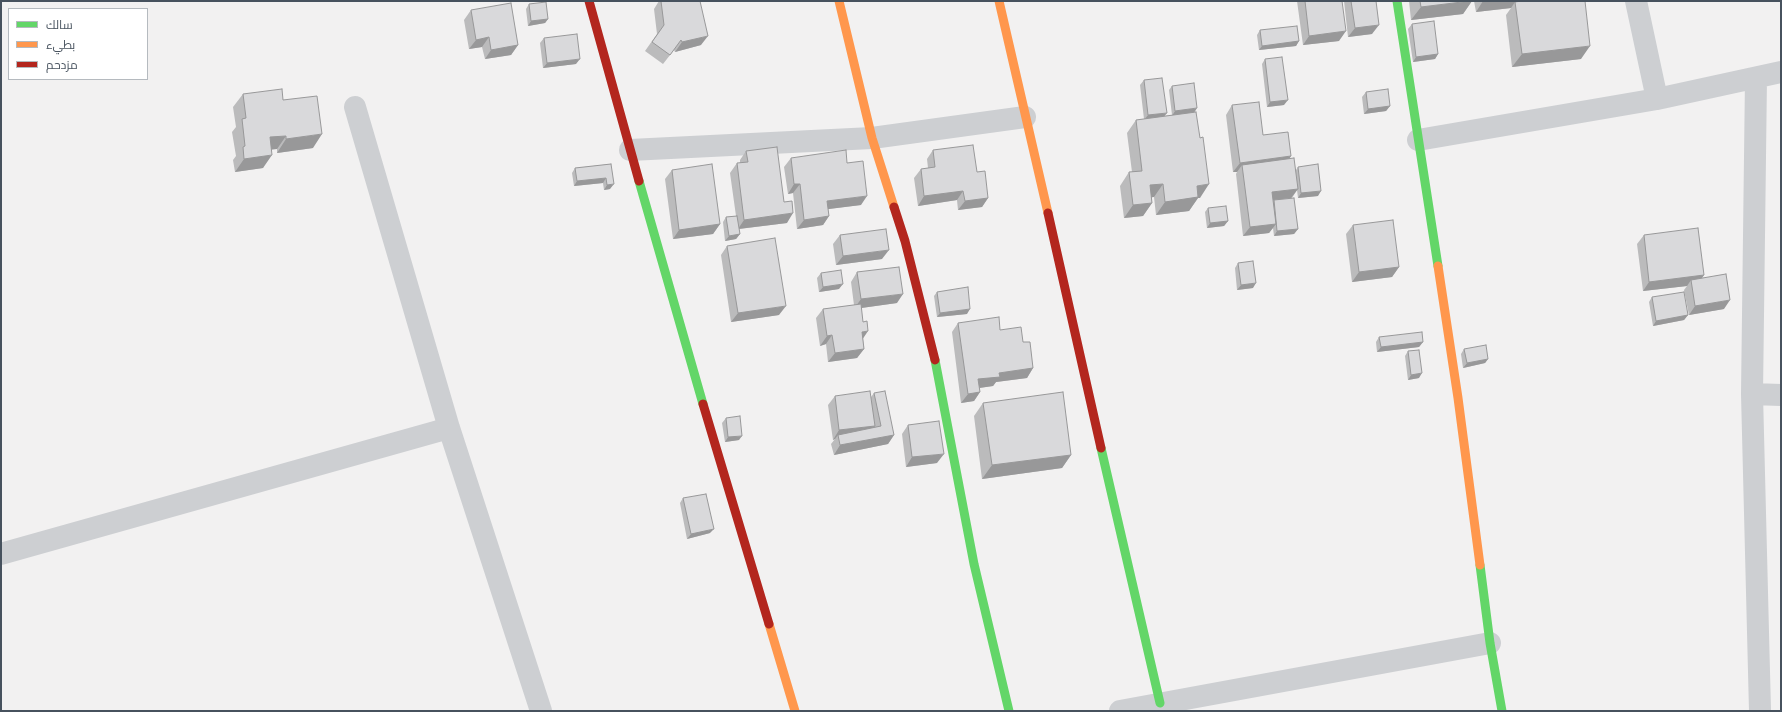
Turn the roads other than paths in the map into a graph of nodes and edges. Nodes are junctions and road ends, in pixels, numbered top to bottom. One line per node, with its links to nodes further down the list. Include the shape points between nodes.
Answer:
1 (589, 1): 13 (street)
2 (839, 1): 11 (street)
3 (999, 1): 10 (street)
4 (1397, 1): 12 (street)
5 (1636, 1): 8 (street)
6 (1781, 72): 7 (street)
7 (1756, 78): 8 (street); 14 (street)
8 (1657, 99): 12 (street)
9 (355, 107): 16 (street)
10 (1025, 117): 11 (street); 19 (street)
11 (872, 138): 13 (street); 22 (street, via 905,241 932,342 974,564)
12 (1418, 140): 18 (street, via 1458,398)
13 (630, 150): 21 (street)
14 (1752, 394): 15 (street); 25 (street)
15 (1781, 395)
16 (449, 428): 17 (street); 20 (street)
17 (1, 554)
18 (1490, 643): 19 (street); 24 (street)
19 (1160, 703): 23 (street)
20 (541, 711)
21 (795, 711)
22 (1009, 711)
23 (1120, 711)
24 (1502, 711)
25 (1760, 711)

